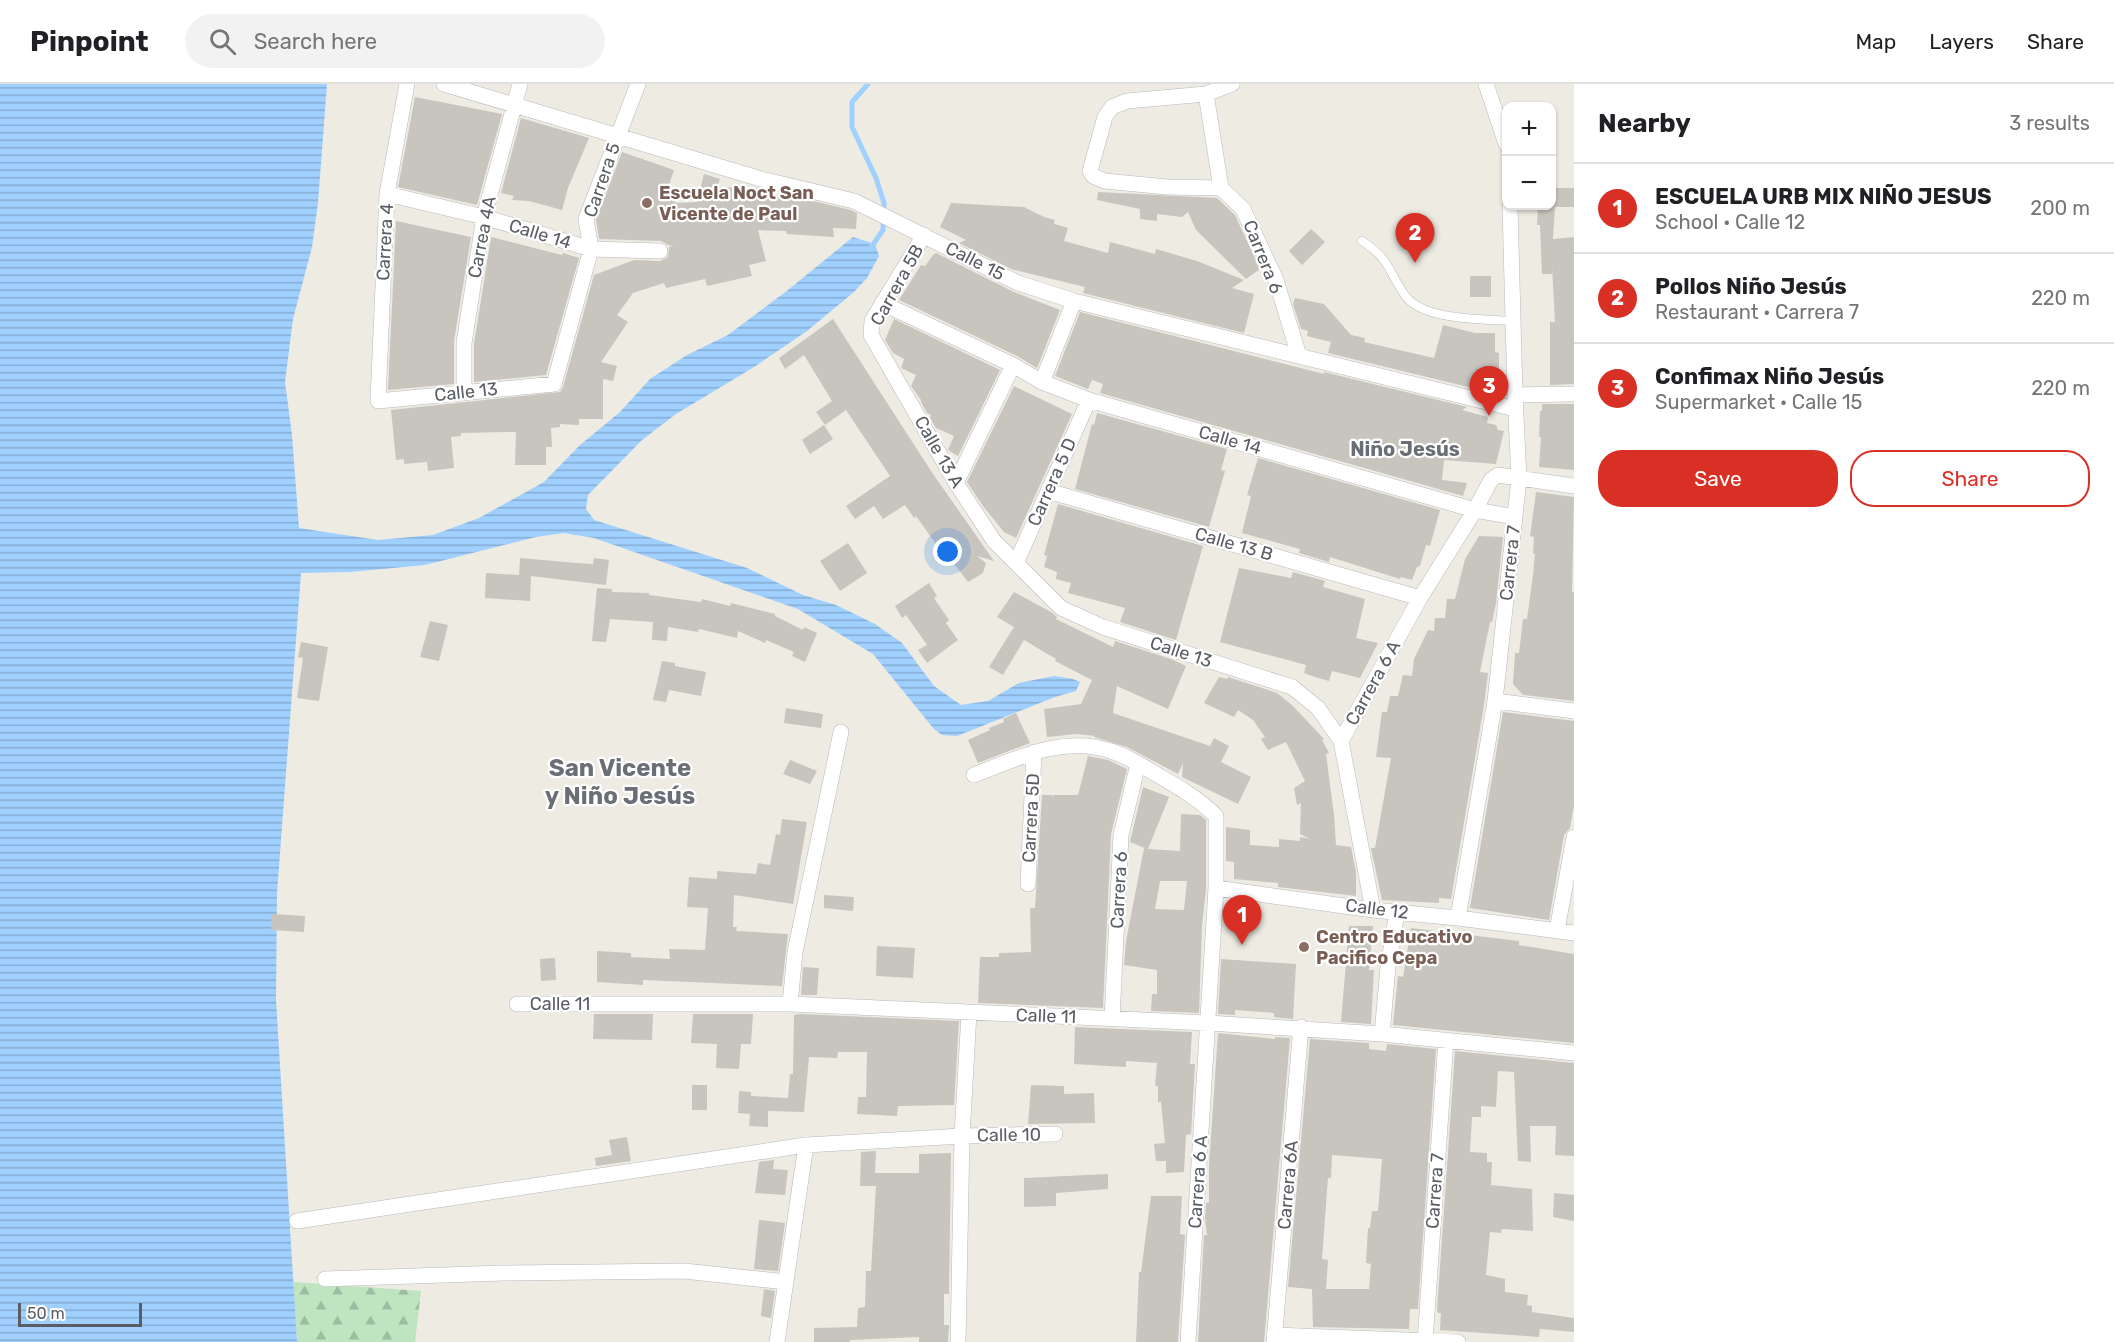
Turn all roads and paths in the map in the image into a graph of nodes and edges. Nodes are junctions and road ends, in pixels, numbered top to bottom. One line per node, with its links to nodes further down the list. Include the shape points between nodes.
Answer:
1 (407, 84): 12 (street, Carrera 4)
2 (444, 84): 8 (street, Calle 15)
3 (520, 84): 8 (street, Carrea 4A)
4 (638, 84): 10 (street, Carrera 5)
5 (1232, 84): 7 (street)
6 (1486, 84): 9 (street)
7 (1206, 93): 11 (street); 11 (street, via 1127,101 1112,107 1105,117 1090,171 1105,181)
8 (514, 104): 10 (street, Calle 15); 14 (street, Carrea 4A)
9 (1502, 132)
10 (618, 136): 15 (street, Calle 15, via 761,179 854,201); 17 (street, Carrera 5, via 586,219)
11 (1221, 188): 23 (street, Carrera 6, via 1243,210 1276,280)
12 (387, 194): 14 (street, Calle 14); 30 (street, Carrera 4)
13 (1510, 210): 21 (street, Carrera 7)
14 (484, 217): 17 (street, Calle 14); 27 (street, Carrea 4A, via 464,343)
15 (924, 235): 19 (street, Calle 15, via 1018,284); 20 (street, Carrera 5B)
16 (1362, 241): 21 (lane, via 1383,256 1405,297 1414,305 1434,314)
17 (591, 249): 18 (street, Calle 14); 26 (street, Carrera 5)
18 (660, 251)
19 (1074, 302): 23 (street, Calle 15); 25 (street)
20 (882, 303): 22 (street, Carrera 5B, via 872,321); 24 (street, Calle 14)
21 (1513, 321): 31 (street, Carrera 7)
22 (871, 335): 33 (street, Calle 13 A)
23 (1299, 356): 31 (street, Calle 15)
24 (1013, 364): 25 (street, Calle 14); 33 (street)
25 (1042, 382): 29 (street, Calle 14)
26 (554, 384): 27 (street, Calle 13)
27 (464, 393): 30 (street, Calle 13)
28 (1574, 394): 31 (street, Calle 15)
29 (1089, 400): 35 (street, Carrera 5 D); 36 (street, Calle 14)
30 (378, 401)
31 (1515, 402): 32 (street, Carrera 7)
32 (1519, 479): 34 (street); 36 (street, via 1494,477); 37 (street, Carrera 7)
33 (956, 483): 38 (street, Calle 13 A, via 994,541)
34 (1574, 486)
35 (1048, 491): 38 (street, Carrera 5 D); 39 (street, Calle 13 B)
36 (1475, 510): 37 (street, Calle 14); 39 (street, Carrera 6 A)
37 (1515, 518): 40 (street, Carrera 7)
38 (1016, 563): 43 (street, Calle 13, via 1061,608 1103,627 1292,687 1318,708)
39 (1420, 598): 43 (street, Carrera 6 A)
40 (1494, 701): 41 (street); 52 (street, Carrera 7)
41 (1574, 711)
42 (841, 732): 56 (street, via 795,952)
43 (1341, 741): 50 (street, Carrera 6 A)
44 (1034, 752): 45 (street, via 1080,745 1111,750); 46 (street); 48 (street, Carrera 5D)
45 (1138, 764): 49 (street, via 1189,793 1216,816); 58 (street, Carrera 6, via 1121,835)
46 (974, 775)
47 (1574, 837): 53 (street)
48 (1028, 884)
49 (1216, 888): 50 (street, Calle 12); 59 (street)
50 (1373, 910): 51 (street, Calle 12)
51 (1397, 912): 52 (street, Calle 12); 61 (street)
52 (1458, 918): 53 (street, Calle 12)
53 (1557, 930): 54 (street, Calle 12)
54 (1574, 933)
55 (517, 1004): 56 (street, Calle 11)
56 (790, 1004): 57 (street, Calle 11)
57 (969, 1013): 58 (street, Calle 11); 65 (street)
58 (1112, 1019): 59 (street, Calle 11)
59 (1208, 1023): 60 (street, Calle 11); 74 (street, Carrera 6 A)
60 (1301, 1027): 61 (street, Calle 11); 70 (street, Carrera 6A)
61 (1382, 1034): 62 (street, Calle 11)
62 (1446, 1041): 63 (street, Calle 11); 71 (street, Carrera 7)
63 (1574, 1053)
64 (1055, 1134): 65 (street, Calle 10)
65 (962, 1136): 66 (street, Calle 10); 73 (street)
66 (806, 1145): 67 (street, Calle 10); 69 (street)
67 (297, 1221)
68 (325, 1279): 69 (street, via 684,1271)
69 (786, 1282): 72 (street)
70 (1274, 1339): 71 (street)
71 (1425, 1341): 75 (street)
72 (777, 1342)
73 (958, 1342)
74 (1188, 1342)
75 (1458, 1342)

